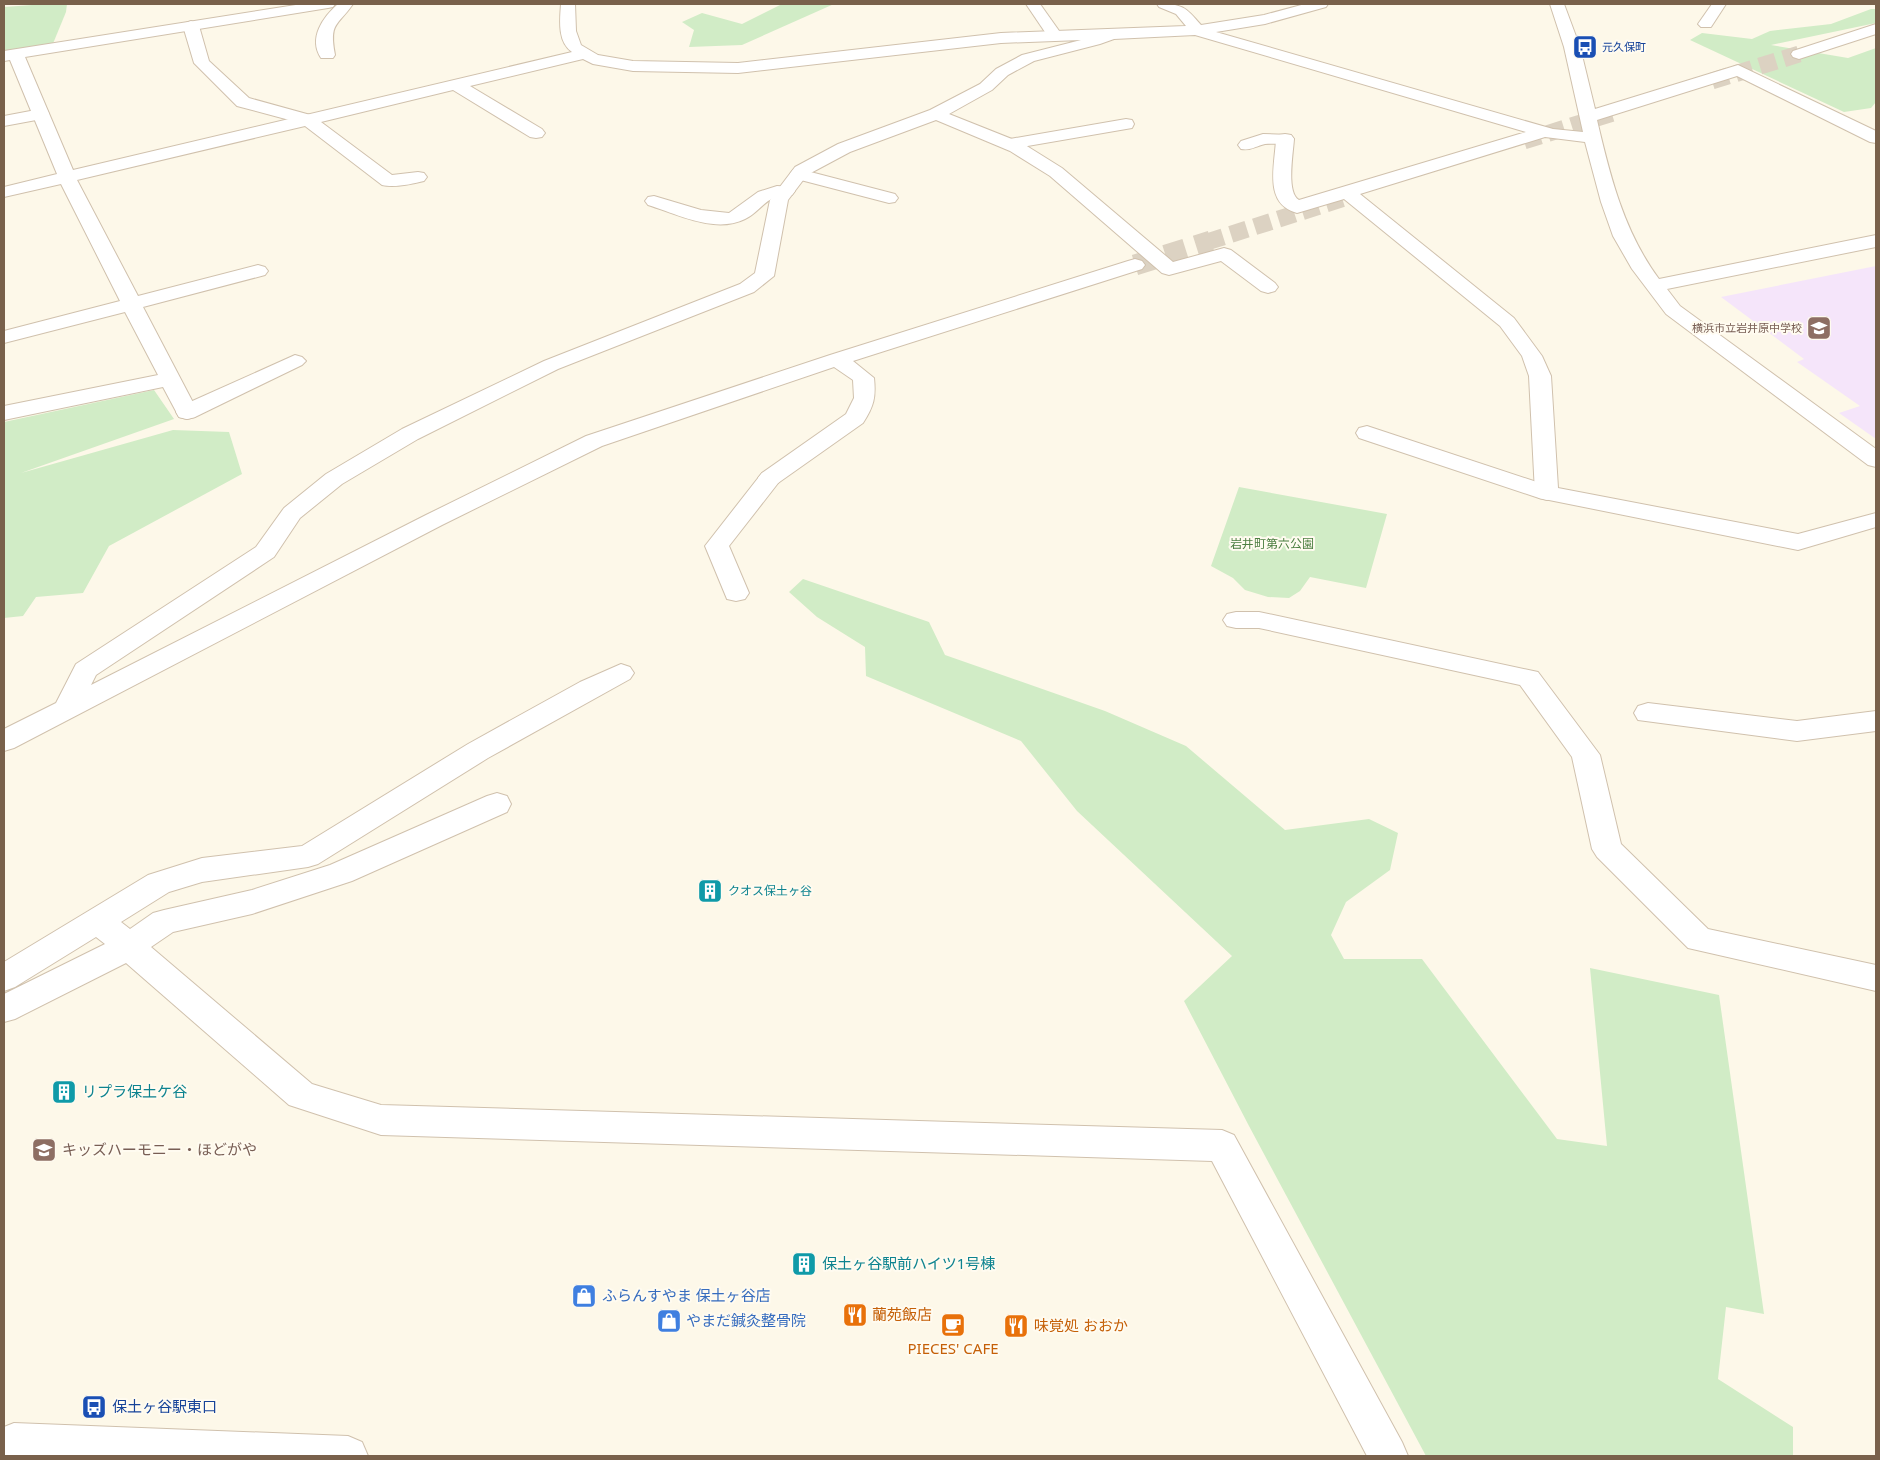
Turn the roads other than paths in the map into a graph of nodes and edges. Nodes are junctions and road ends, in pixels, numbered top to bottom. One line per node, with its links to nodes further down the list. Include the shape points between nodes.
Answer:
1 (328, 4): 10 (street)
2 (346, 4): 18 (street, via 328,21 323,38)
3 (568, 4): 15 (street, via 568,31 574,47)
4 (1033, 4): 14 (street)
5 (1164, 4): 12 (street, via 1180,11)
6 (1321, 4): 12 (street)
7 (1557, 4): 22 (street, via 1571,45)
8 (1719, 4): 9 (street)
9 (1706, 24)
10 (191, 26): 17 (street); 24 (street, via 202,63 243,102)
11 (1876, 29): 16 (street)
12 (1194, 30): 13 (street); 27 (street)
13 (1114, 33): 14 (street); 21 (street, via 1095,42 1028,58 1002,72 986,88)
14 (1054, 35): 15 (street, via 904,48 738,68 633,66 594,59)
15 (585, 54): 19 (street)
16 (1799, 54)
17 (10, 55): 20 (street)
18 (327, 55)
19 (456, 85): 24 (street); 26 (street)
20 (41, 114): 23 (street); 34 (street)
21 (936, 114): 30 (street); 32 (street, via 844,148)
22 (1588, 117): 28 (street); 29 (street, via 1738,70)
23 (4, 120)
24 (308, 120): 33 (street, via 388,181); 34 (street)
25 (1126, 124): 30 (street)
26 (536, 132)
27 (1544, 132): 28 (street); 37 (street)
28 (1593, 138): 43 (street, via 1618,225)
29 (1876, 138)
30 (1010, 144): 44 (street, via 1056,172 1169,269 1224,254)
31 (1247, 145): 37 (street, via 1263,139 1285,139 1282,189 1286,201 1297,207)
32 (799, 174): 35 (street); 38 (street)
33 (418, 177)
34 (67, 178): 36 (street); 45 (street)
35 (786, 191): 39 (street, via 768,192 739,216 720,220); 58 (street, via 779,200 764,276 747,288 551,365 410,434 334,479 292,513 265,552 85,670)
36 (4, 192)
37 (1348, 193): 53 (street, via 1507,322 1532,356 1540,376)
38 (889, 198)
39 (654, 201)
40 (1876, 242): 43 (street)
41 (1136, 265): 47 (street)
42 (258, 272): 45 (street)
43 (1654, 286): 52 (street, via 1673,310)
44 (1268, 287)
45 (132, 304): 46 (street); 49 (street)
46 (4, 337)
47 (837, 359): 55 (street, via 863,378 865,398 855,418 770,478 717,546); 58 (street, via 594,442)
48 (295, 360): 49 (street, via 187,412)
49 (171, 379): 50 (street)
50 (4, 413)
51 (1367, 433): 53 (street)
52 (1876, 460)
53 (1547, 494): 54 (street, via 1798,542)
54 (1876, 520)
55 (736, 593)
56 (1236, 620): 66 (street, via 1259,620 1529,678 1586,755 1607,849 1699,938)
57 (621, 673): 63 (street, via 478,751 308,856 202,870 159,883)
58 (67, 708): 61 (street)
59 (1648, 713): 60 (street, via 1797,731)
60 (1876, 722)
61 (4, 741)
62 (497, 804): 64 (street, via 341,873 252,902 164,922)
63 (98, 920): 64 (street); 65 (street)
64 (128, 947): 67 (street); 71 (street, via 301,1095 381,1120 1222,1146)
65 (4, 978)
66 (1876, 978)
67 (4, 1009)
68 (4, 1447): 69 (street, via 14,1444)
69 (214, 1454): 70 (street)
70 (348, 1456)
71 (1388, 1456)

